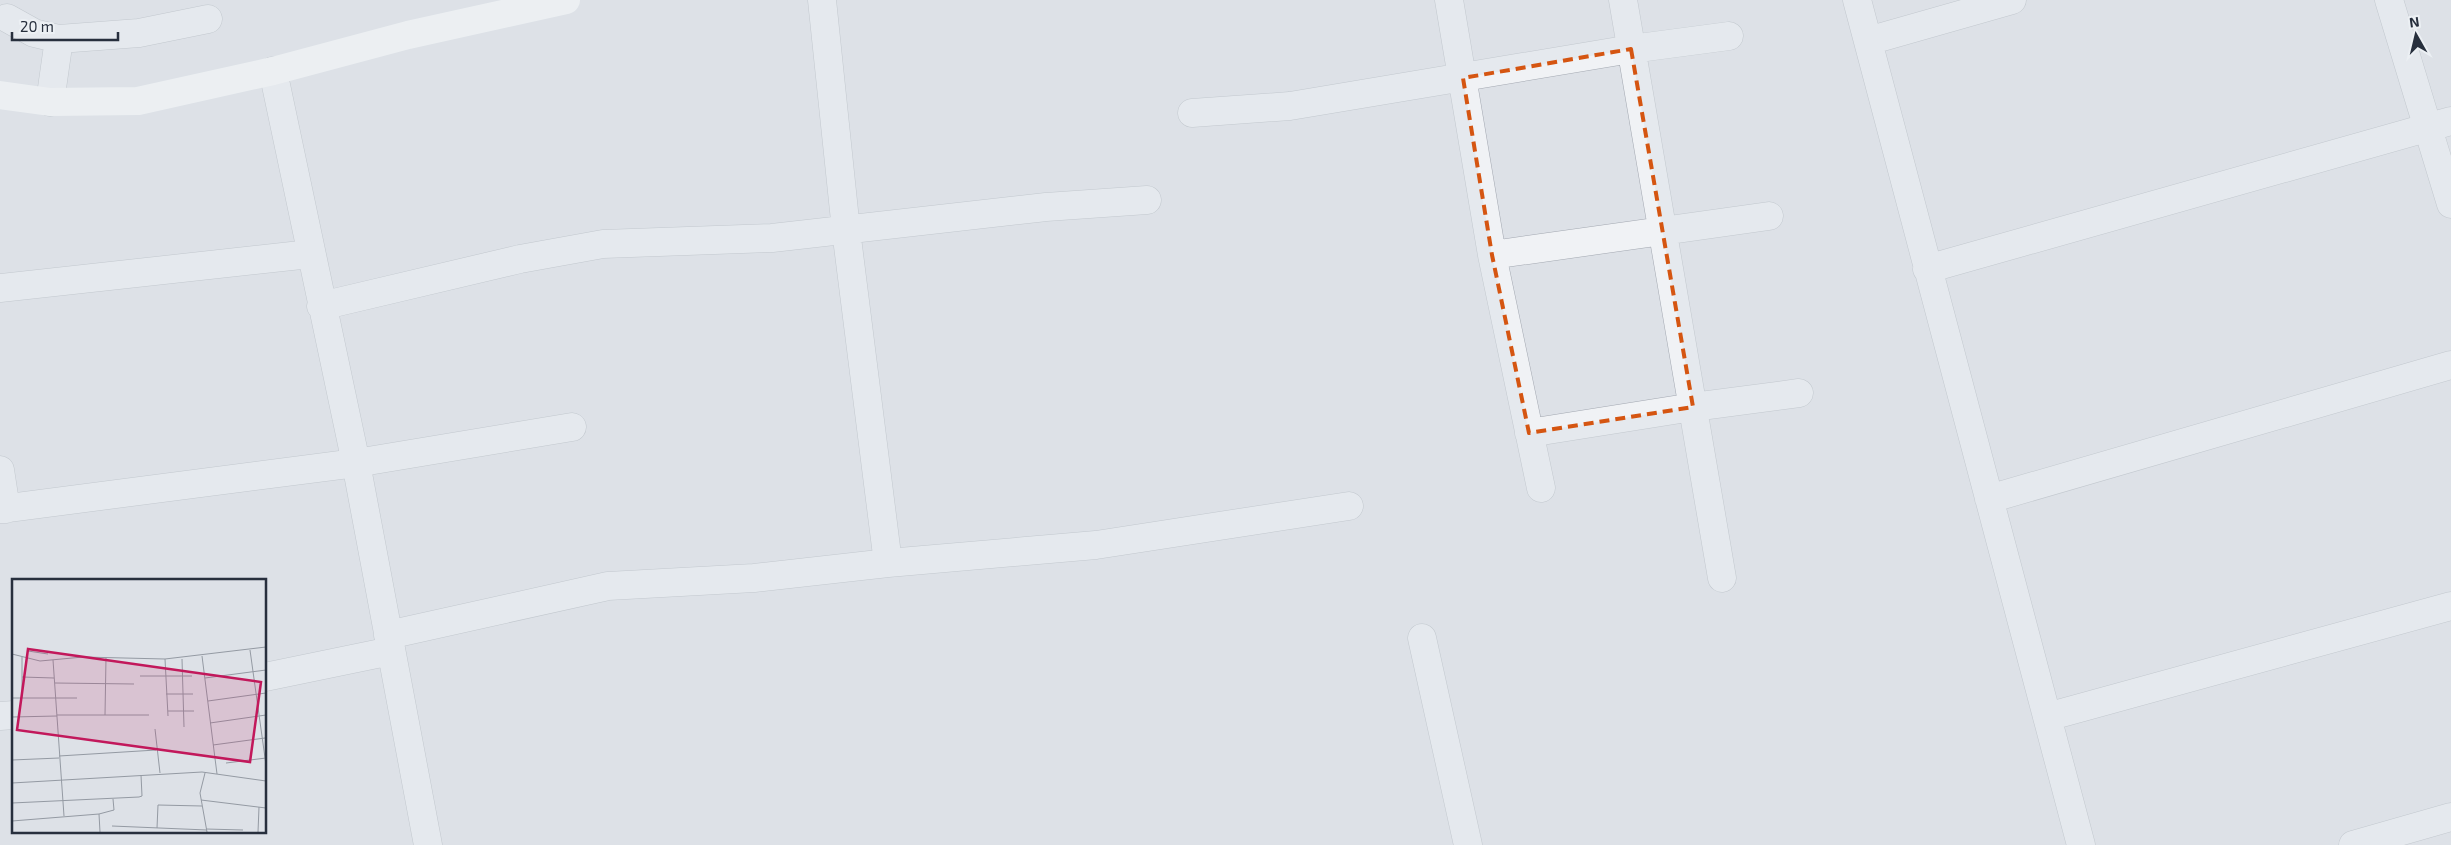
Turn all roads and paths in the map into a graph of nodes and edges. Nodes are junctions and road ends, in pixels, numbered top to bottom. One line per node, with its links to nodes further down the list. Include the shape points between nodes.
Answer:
1 (566, 0): 14 (street, via 408,35)
2 (822, 0): 23 (street)
3 (1449, 0): 15 (street)
4 (1623, 0): 13 (street)
5 (1857, 0): 12 (street)
6 (2012, 0): 12 (street)
7 (2389, 0): 19 (street)
8 (7, 18): 11 (street, via 34,33)
9 (208, 20): 11 (street, via 139,33)
10 (1729, 36): 13 (street)
11 (59, 39): 17 (street)
12 (1868, 41): 27 (street)
13 (1631, 49): 15 (street); 24 (street)
14 (273, 71): 17 (street, via 138,101); 25 (street)
15 (1463, 78): 18 (street, via 1290,106); 26 (street)
16 (0, 95): 17 (street)
17 (50, 102)
18 (1192, 113)
19 (2439, 125): 21 (street); 27 (street)
20 (1147, 200): 23 (street, via 1046,207)
21 (2451, 204)
22 (1769, 216): 24 (street)
23 (846, 230): 29 (street, via 772,238 603,244 520,259); 41 (street)
24 (1662, 230): 26 (street); 32 (street)
25 (310, 254): 28 (street); 29 (street)
26 (1492, 255): 34 (street)
27 (1927, 269): 38 (street)
28 (0, 288)
29 (321, 306): 35 (street)
30 (2451, 365): 38 (street)
31 (1799, 393): 32 (street)
32 (1692, 407): 34 (street); 42 (street)
33 (572, 427): 35 (street)
34 (1530, 433): 37 (street)
35 (356, 463): 40 (street); 45 (street)
36 (0, 470): 40 (street)
37 (1541, 488)
38 (1989, 499): 47 (street)
39 (1349, 506): 41 (street, via 1096,545)
40 (3, 509)
41 (888, 563): 45 (street, via 754,578 608,586)
42 (1722, 578)
43 (2451, 606): 47 (street)
44 (1422, 638): 50 (street)
45 (390, 643): 46 (street); 49 (street)
46 (266, 677)
47 (2047, 717): 51 (street)
48 (2451, 817): 52 (street)
49 (428, 845)
50 (1468, 845)
51 (2081, 845)
52 (2353, 845)

